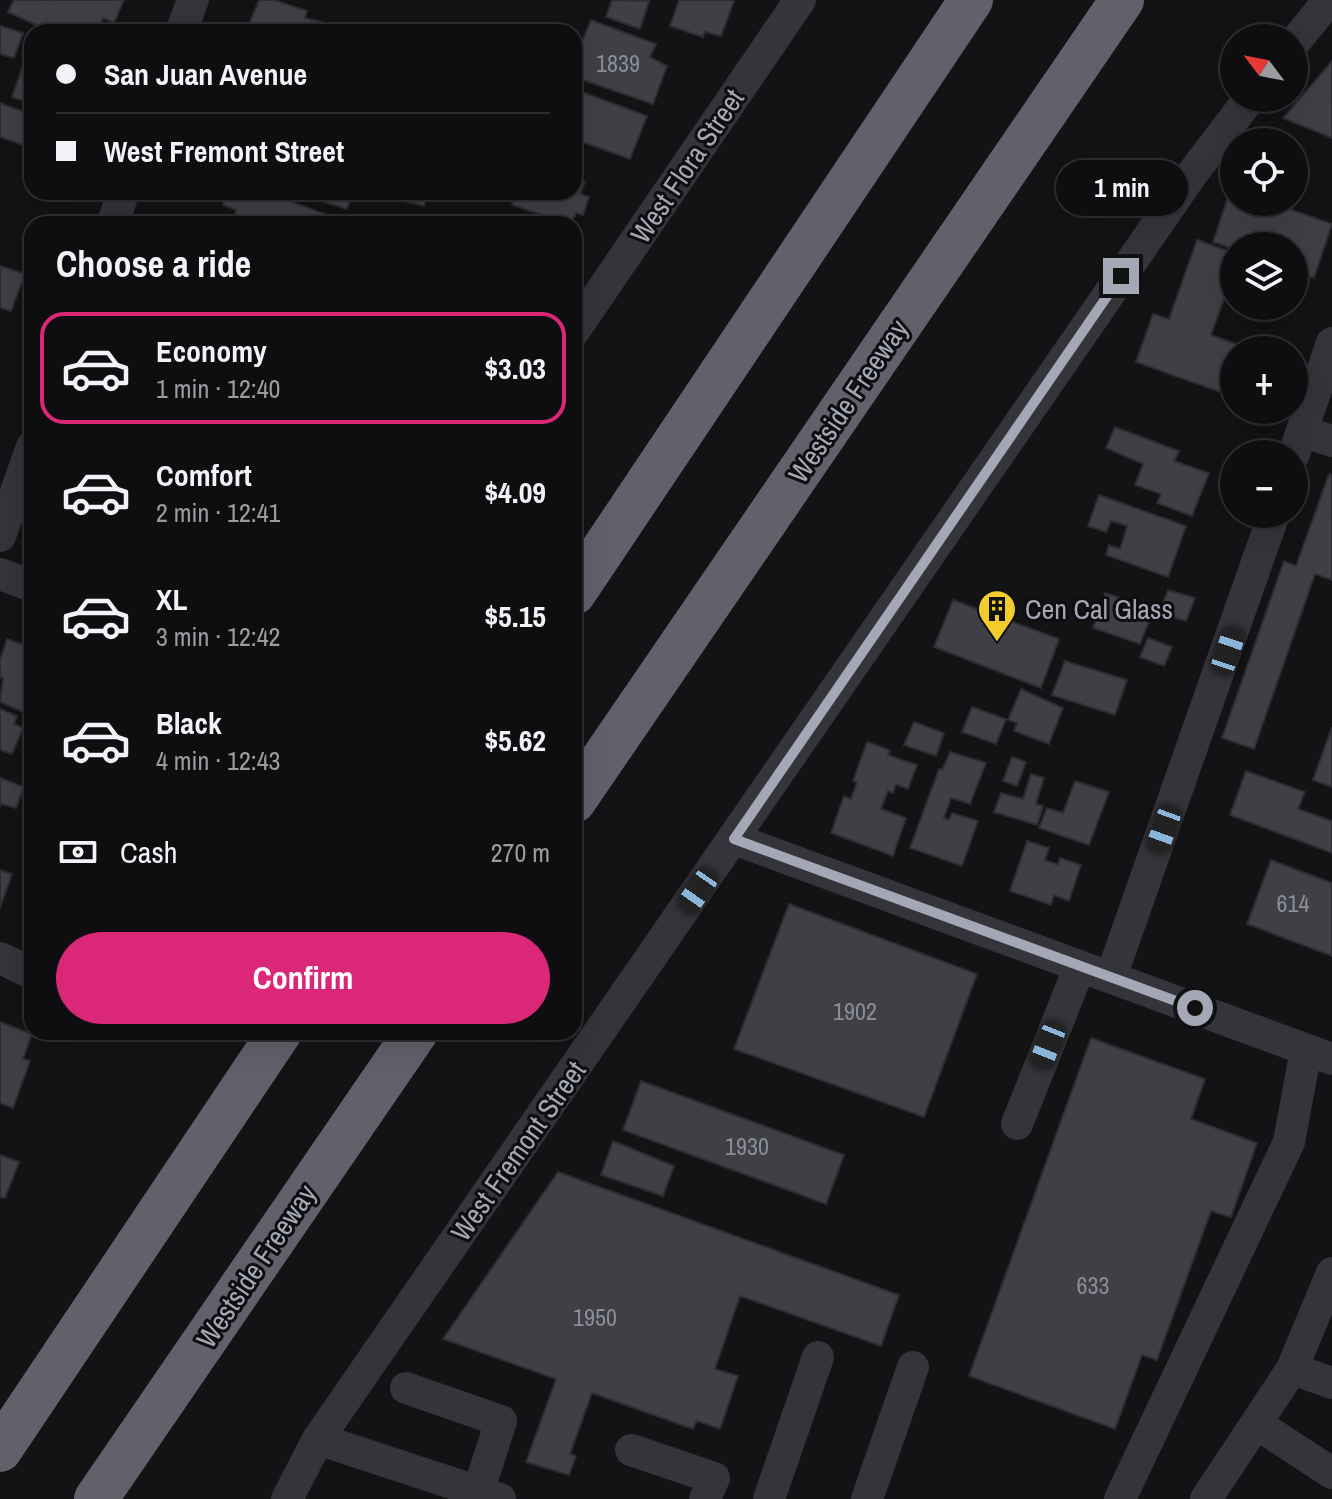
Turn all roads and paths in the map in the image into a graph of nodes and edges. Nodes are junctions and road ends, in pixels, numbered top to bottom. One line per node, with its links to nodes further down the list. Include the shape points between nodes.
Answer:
1 (193, 0): 6 (street)
2 (800, 0): 9 (street, West Flora Street)
3 (971, 0): 18 (highway)
4 (1122, 0): 20 (highway, Westside Freeway)
5 (1329, 0): 7 (street)
6 (184, 24)
7 (1308, 26)
8 (1239, 112): 21 (street, West Fremont Street)
9 (582, 319)
10 (1332, 343): 11 (street)
11 (1299, 440)
12 (1332, 441): 13 (street)
13 (1308, 442)
14 (24, 469): 16 (street)
15 (1269, 528): 25 (street)
16 (0, 536)
17 (0, 574): 19 (street)
18 (582, 581)
19 (24, 583)
20 (582, 789)
21 (734, 839): 23 (street); 37 (street, West Fremont Street)
22 (0, 958): 24 (street)
23 (1080, 966): 25 (street); 29 (street)
24 (24, 969)
25 (1111, 977): 28 (street)
26 (275, 1040): 38 (highway)
27 (411, 1040): 42 (highway, Westside Freeway)
28 (1319, 1054): 47 (street, via 1289,1142)
29 (1017, 1124)
30 (1332, 1273): 33 (street)
31 (818, 1357): 45 (street)
32 (913, 1367): 46 (street)
33 (1292, 1369): 34 (street); 36 (street)
34 (1332, 1383)
35 (406, 1388): 41 (street, via 501,1421)
36 (1257, 1424): 40 (street); 48 (street)
37 (318, 1439): 41 (street); 43 (street, West Fremont Street)
38 (3, 1444)
39 (631, 1450): 44 (street, via 714,1478)
40 (1332, 1473)
41 (490, 1496)
42 (96, 1499)
43 (287, 1499)
44 (705, 1499)
45 (769, 1499)
46 (867, 1499)
47 (1120, 1499)
48 (1206, 1499)

